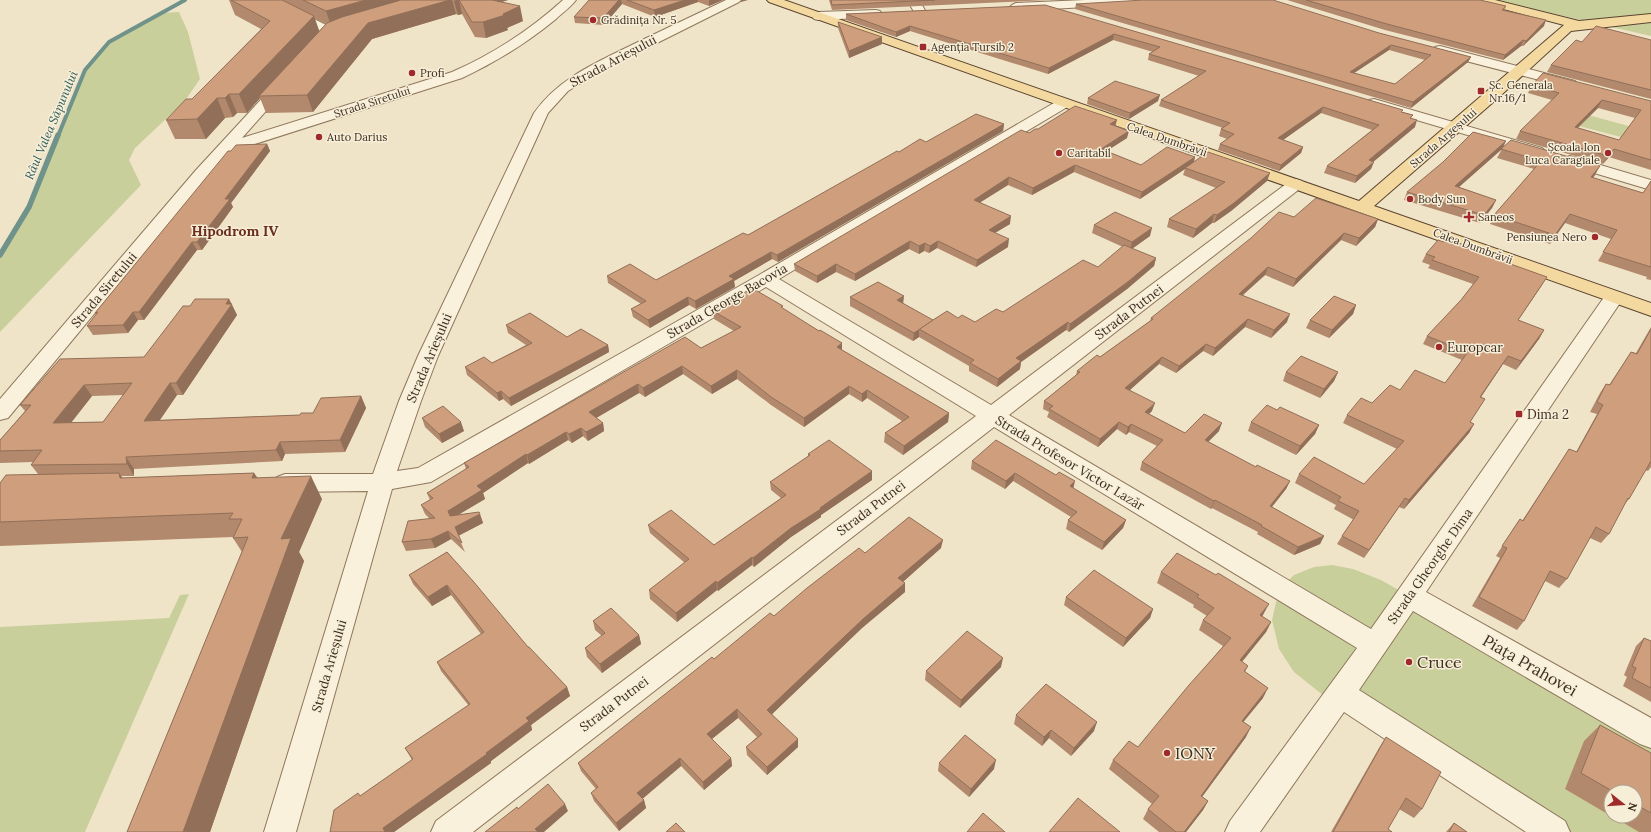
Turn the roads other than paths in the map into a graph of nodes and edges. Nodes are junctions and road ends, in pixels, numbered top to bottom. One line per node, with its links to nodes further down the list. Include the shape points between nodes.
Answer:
1 (267, 0): 19 (street, via 336,30)
2 (570, 0): 27 (street, Strada Siretului, via 546,22 472,69)
3 (736, 0): 36 (street, Strada Arieșului, via 592,70 569,84 549,101 485,230 428,356)
4 (774, 0): 14 (main road, Calea Dumbrăvii)
5 (913, 0): 12 (street)
6 (1155, 0): 8 (street)
7 (1481, 0): 17 (main road)
8 (1044, 5): 9 (street); 15 (street)
9 (1005, 7)
10 (935, 11): 12 (street)
11 (904, 12): 12 (street)
12 (920, 12)
13 (888, 13): 14 (street)
14 (818, 16): 25 (main road, Calea Dumbrăvii)
15 (1083, 17)
16 (1651, 18): 17 (main road)
17 (1579, 25): 18 (main road); 21 (main road, Strada Argeșului, via 1567,28)
18 (1614, 34)
19 (317, 46)
20 (1425, 46): 21 (street)
21 (1520, 71): 23 (street); 26 (main road, Strada Argeșului)
22 (292, 74): 27 (street, Strada Siretului)
23 (1584, 88)
24 (1363, 100): 26 (street)
25 (1064, 103): 28 (main road, Calea Dumbrăvii); 31 (street, Strada George Bacovia)
26 (1455, 127): 29 (street); 30 (main road, Strada Argeșului)
27 (225, 148): 34 (street, Strada Siretului)
28 (1296, 184): 30 (main road, Calea Dumbrăvii); 35 (street, Strada Putnei)
29 (1651, 185)
30 (1363, 207): 32 (main road, Calea Dumbrăvii)
31 (766, 279): 35 (street, Strada Profesor Victor Lazăr); 36 (street, Strada George Bacovia, via 423,476)
32 (1614, 297): 33 (main road, Calea Dumbrăvii); 38 (street, Strada Gheorghe Dima)
33 (1651, 310)
34 (0, 413)
35 (992, 415): 39 (street, Strada Profesor Victor Lazăr); 43 (street, Strada Putnei)
36 (382, 482): 37 (street, Strada George Bacovia); 42 (street, Strada Arieșului)
37 (262, 484)
38 (1409, 595): 39 (street, Strada Gheorghe Dima); 41 (street, Piața Prahovei)
39 (1375, 645): 40 (street, Strada Gheorghe Dima)
40 (1340, 693): 44 (street, Strada Gheorghe Dima); 45 (street)
41 (1651, 734)
42 (280, 832)
43 (447, 832)
44 (1241, 832)
45 (1554, 832)

